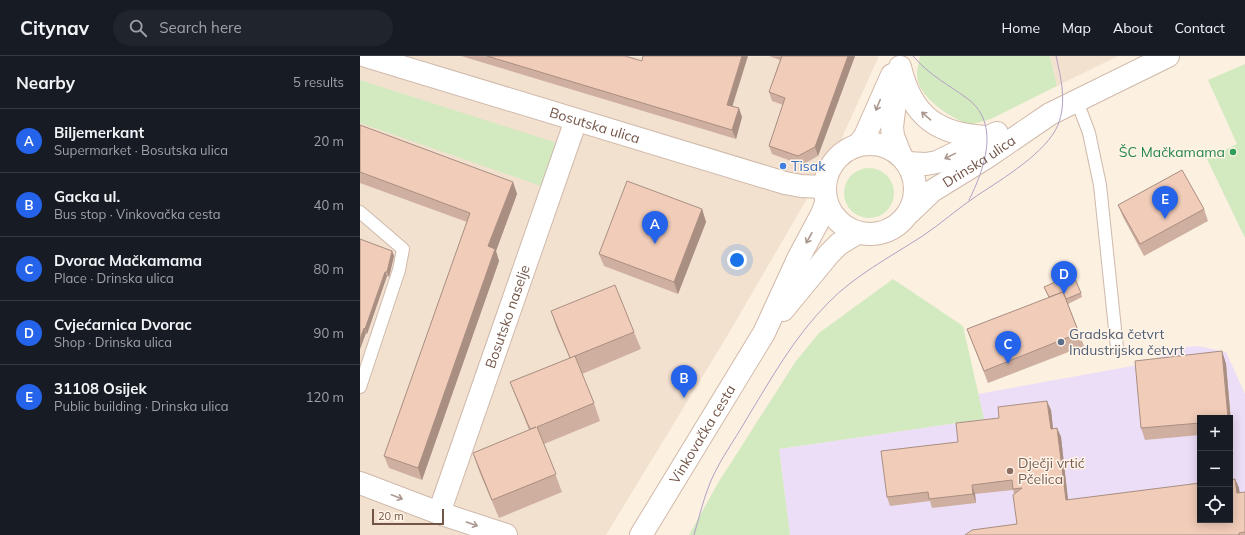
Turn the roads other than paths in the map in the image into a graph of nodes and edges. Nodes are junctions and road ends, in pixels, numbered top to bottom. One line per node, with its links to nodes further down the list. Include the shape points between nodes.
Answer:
1 (366, 56): 6 (street, Bosutska ulica)
2 (1168, 56): 4 (street, Drinska ulica)
3 (901, 59): 7 (street, one-way to 3, via 954,133 924,116 905,86); 8 (street, one-way to 8, via 882,94 865,136); 9 (street, via 892,127 893,136)
4 (1077, 101): 5 (street, Drinska ulica); 15 (lane, via 1090,133 1100,185)
5 (1050, 114): 7 (street, Drinska ulica); 12 (street, Drinska ulica, via 932,191)
6 (576, 120): 10 (street, Bosutska ulica); 18 (street, Bosutsko naselje)
7 (988, 137): 9 (street, Drinska ulica, one-way to 9, via 937,162 926,164)
8 (858, 145): 9 (street, via 873,144 888,148); 10 (street, via 844,151 834,160 827,173)
9 (904, 160): 12 (street, via 915,182 916,192)
10 (825, 195): 13 (street, via 831,213 838,222 846,229); 14 (street, Vinkovačka cesta, one-way to 14, via 822,214)
11 (360, 212): 16 (lane, via 403,249 399,270)
12 (910, 212): 13 (street, via 893,229 869,235)
13 (857, 233): 14 (street, Vinkovačka cesta, via 829,254)
14 (764, 333): 20 (street, Vinkovačka cesta)
15 (1117, 348)
16 (360, 387)
17 (360, 483): 18 (street, one-way to 18)
18 (439, 513): 19 (street, one-way to 19)
19 (506, 535)
20 (641, 535)

